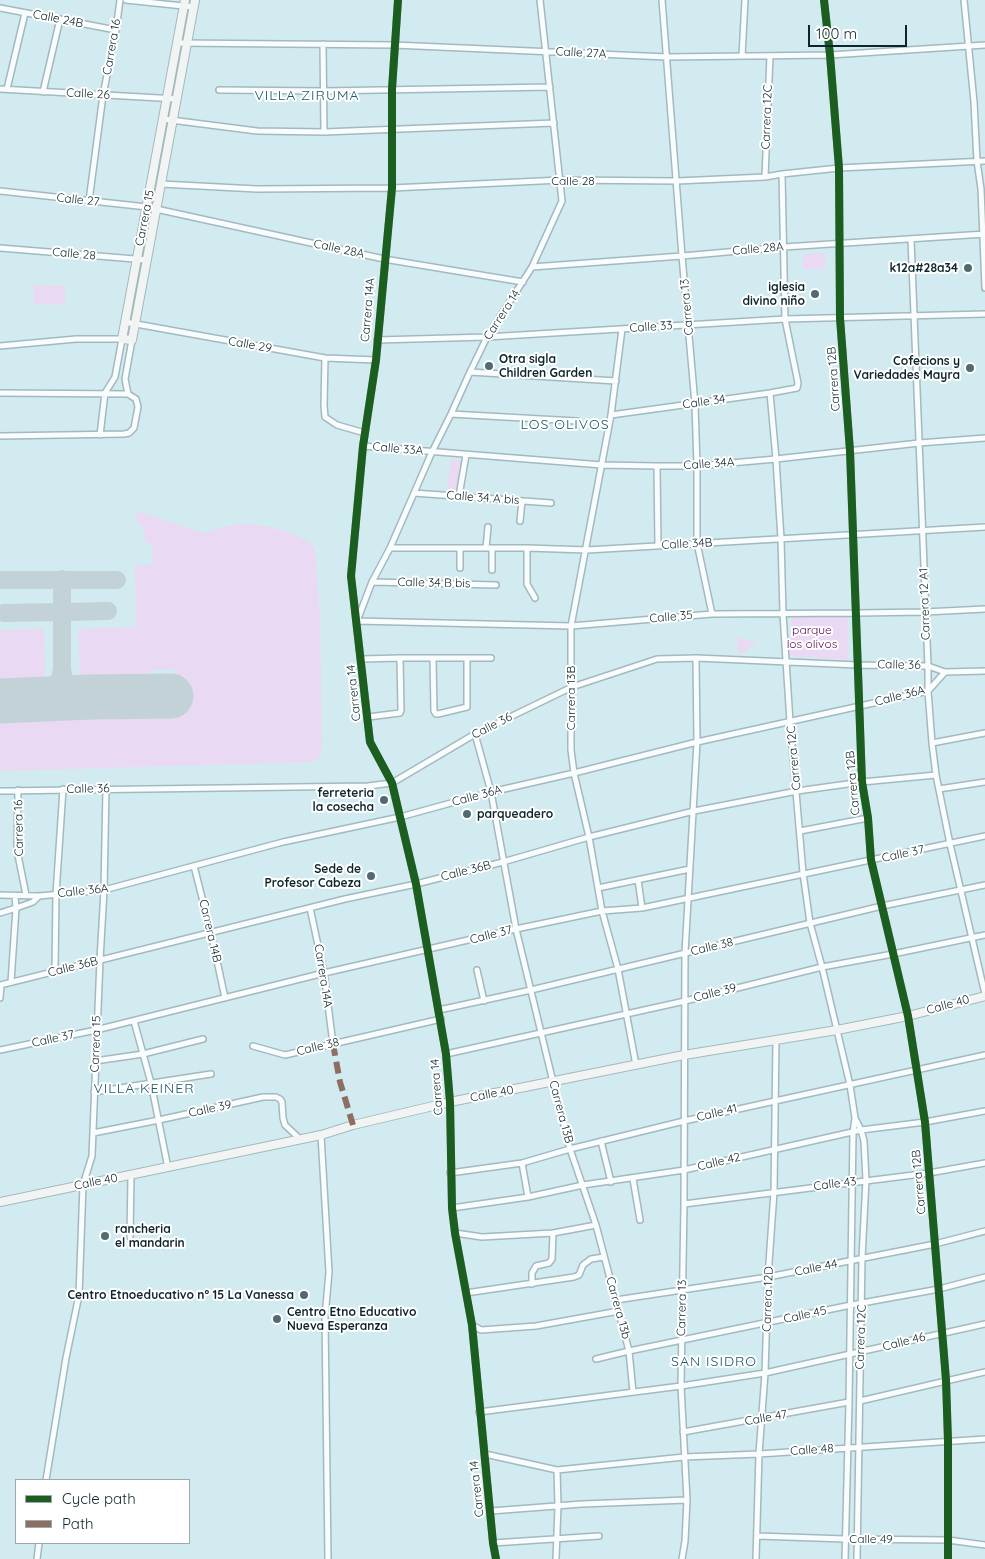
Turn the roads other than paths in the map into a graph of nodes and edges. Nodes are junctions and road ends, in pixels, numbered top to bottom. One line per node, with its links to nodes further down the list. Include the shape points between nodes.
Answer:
1 (120, 0): 14 (street, Carrera 16)
2 (126, 0): 9 (street)
3 (398, 0): 18 (street, Carrera 14A)
4 (540, 0): 21 (street, Carrera 14)
5 (662, 0): 25 (street, Carrera 13)
6 (745, 0): 23 (street)
7 (824, 0): 22 (street, Carrera 12B)
8 (964, 0): 20 (street)
9 (185, 3): 10 (street); 15 (street, Carrera 15)
10 (194, 3): 16 (street, Carrera 15)
11 (0, 8): 12 (street, Calle 24B)
12 (25, 13): 13 (street, Calle 24B); 28 (street)
13 (60, 19): 14 (street, Calle 24B); 32 (street)
14 (116, 30): 33 (street, Carrera 16)
15 (178, 43): 16 (street, Calle 27A); 34 (street, Carrera 15)
16 (187, 43): 17 (street, Calle 27A); 35 (street, Carrera 15)
17 (323, 44): 18 (street, Calle 27A); 31 (street)
18 (394, 44): 21 (street, Calle 27A); 29 (street, Carrera 14A)
19 (985, 45): 20 (street, Calle 27A)
20 (968, 46): 22 (street, Calle 27A); 42 (street)
21 (546, 51): 25 (street, Calle 27A); 26 (street, Carrera 14)
22 (830, 55): 24 (street, Calle 27A); 43 (street, Carrera 12B)
23 (742, 56): 24 (street, Calle 27A); 25 (street, Calle 27A)
24 (770, 56): 45 (street, Carrera 12C)
25 (667, 57): 47 (street, Carrera 13)
26 (550, 87): 29 (street); 38 (street, Carrera 14)
27 (0, 89): 28 (street, Calle 26)
28 (7, 89): 32 (street, Calle 26)
29 (392, 89): 31 (street); 39 (street, Carrera 14A)
30 (219, 90): 31 (street)
31 (324, 91): 40 (street)
32 (44, 92): 33 (street, Calle 26)
33 (103, 95): 34 (street, Calle 26); 51 (street, Carrera 16)
34 (167, 98): 35 (street, Calle 26); 36 (street, Carrera 15)
35 (177, 99): 37 (street, Carrera 15)
36 (163, 119): 37 (street); 52 (street, Carrera 15)
37 (173, 120): 40 (street, via 257,131); 48 (street, Carrera 15)
38 (554, 123): 39 (street); 46 (street, Carrera 14)
39 (392, 130): 40 (street); 49 (street, Carrera 14A)
40 (324, 132)
41 (985, 160): 42 (street, Calle 28)
42 (977, 161): 43 (street, Calle 28); 54 (street)
43 (839, 168): 44 (street, Calle 28); 56 (street, Carrera 12B)
44 (782, 174): 45 (street, Calle 28); 57 (street)
45 (764, 178): 47 (street, Calle 28)
46 (561, 180): 47 (street, Calle 28); 49 (street, Calle 28); 63 (street, Carrera 14, via 562,201)
47 (677, 181): 59 (street, Carrera 13)
48 (161, 184): 49 (street, Calle 28); 53 (street, Carrera 15)
49 (392, 188): 60 (street, Carrera 14A)
50 (0, 191): 51 (street, Calle 27)
51 (88, 201): 52 (street, Calle 27)
52 (147, 207): 53 (street, Calle 27); 61 (street, Carrera 15)
53 (156, 210): 60 (street, Calle 28A); 62 (street, Carrera 15)
54 (984, 234): 55 (street, Calle 28A); 65 (street)
55 (911, 239): 56 (street, Calle 28A); 67 (street, Carrera 12 A1)
56 (841, 242): 57 (street, Calle 28A); 68 (street, Carrera 12B)
57 (784, 247): 59 (street, Calle 28A); 69 (street)
58 (0, 248): 61 (street, Calle 28)
59 (682, 256): 63 (street, Calle 28A); 72 (street, Carrera 13)
60 (384, 258): 64 (street, Calle 28A); 77 (street, Carrera 14A)
61 (137, 259): 62 (street, Calle 28); 70 (street, Carrera 15)
62 (147, 260): 71 (street, Carrera 15)
63 (532, 267): 64 (street, Carrera 14)
64 (523, 282): 74 (street, Carrera 14)
65 (985, 288)
66 (985, 314): 67 (street, Calle 33)
67 (914, 315): 68 (street, Calle 33); 95 (street, Carrera 12 A1)
68 (840, 318): 69 (street, Calle 33); 97 (street, Carrera 12B)
69 (785, 319): 72 (street, Calle 33); 85 (street, Calle 34, via 797,388)
70 (125, 322): 71 (street, Calle 29); 75 (street, Carrera 15)
71 (135, 324): 76 (street, Carrera 15); 79 (street, Calle 29)
72 (688, 324): 73 (street, Calle 33); 87 (street, Carrera 13)
73 (622, 329): 74 (street, Calle 33); 82 (street, Carrera 13B)
74 (487, 338): 77 (street, Calle 33); 81 (street, Carrera 14)
75 (122, 339): 76 (street); 78 (street, via 76,339); 84 (street, Carrera 15, via 115,378)
76 (132, 340): 86 (street, Carrera 15, via 125,379)
77 (377, 340): 80 (street, Carrera 14A)
78 (0, 346)
79 (325, 358): 80 (street, Calle 29); 91 (street, via 325,417 336,426)
80 (376, 360): 91 (street, Carrera 14A)
81 (470, 372): 82 (street); 88 (street, Carrera 14)
82 (616, 381): 89 (street, Carrera 13B)
83 (0, 393): 84 (street)
84 (105, 393): 86 (street); 92 (street, Carrera 15)
85 (770, 393): 87 (street, Calle 34); 100 (street, Carrera 12C)
86 (128, 394): 92 (street, via 134,396 138,404 134,428 124,434)
87 (695, 404): 89 (street, Calle 34); 103 (street, Carrera 13)
88 (451, 414): 90 (street); 98 (street, Carrera 14)
89 (611, 415): 101 (street, Carrera 13B)
90 (577, 421)
91 (365, 433): 96 (street, Carrera 14A)
92 (100, 434): 93 (street)
93 (0, 436)
94 (985, 438): 95 (street, Calle 34A)
95 (919, 443): 97 (street, Calle 34A); 111 (street, Carrera 12 A1)
96 (364, 446): 98 (street, Calle 33A); 131 (street, Carrera 14A, via 351,576)
97 (850, 451): 100 (street, Calle 34A); 112 (street, Carrera 12B)
98 (432, 452): 99 (street, Calle 34A); 104 (street, Carrera 14)
99 (466, 455): 101 (street, Calle 34A); 105 (street)
100 (776, 459): 103 (street, Calle 34A); 113 (street, Carrera 12C)
101 (602, 465): 102 (street, Calle 34A); 120 (street, Carrera 13B)
102 (657, 466): 103 (street, Calle 34A); 115 (street)
103 (697, 466): 114 (street, Carrera 13)
104 (414, 493): 105 (street, Calle 34 A bis); 116 (street, Carrera 14)
105 (459, 496): 106 (street, Calle 34 A bis)
106 (522, 501): 107 (street, Calle 34 A bis); 108 (street)
107 (551, 503)
108 (520, 521)
109 (488, 527): 118 (street)
110 (985, 527): 111 (street, Calle 34B)
111 (922, 532): 112 (street, Calle 34B); 127 (street, Carrera 12 A1)
112 (854, 536): 113 (street, Calle 34B); 128 (street, Carrera 12B)
113 (781, 539): 114 (street, Calle 34B); 130 (street, Carrera 12C)
114 (696, 543): 115 (street, Calle 34B); 129 (street, Carrera 13)
115 (658, 546): 120 (street, Calle 34B)
116 (390, 548): 117 (street, Calle 34B); 123 (street, Carrera 14)
117 (460, 548): 118 (street, Calle 34B); 121 (street)
118 (489, 548): 119 (street, Calle 34B); 122 (street)
119 (526, 548): 120 (street, Calle 34B); 125 (street, via 527,584)
120 (586, 550): 132 (street, Carrera 13B)
121 (460, 568)
122 (492, 570)
123 (372, 582): 124 (street, Calle 34 B bis); 131 (street, Carrera 14)
124 (496, 585)
125 (535, 598)
126 (985, 609): 127 (street, Calle 35)
127 (925, 612): 128 (street, Calle 35); 141 (street, Carrera 12 A1)
128 (857, 613): 130 (street, Calle 35); 140 (street, Carrera 12B)
129 (712, 614): 130 (street, Calle 35); 132 (street, Calle 35)
130 (783, 614): 139 (street, Carrera 12C)
131 (357, 621): 132 (street, Calle 35); 138 (street, Carrera 14)
132 (571, 626): 144 (street, Carrera 13B)
133 (400, 658): 134 (street); 138 (street); 147 (street, via 402,710 400,713)
134 (433, 658): 135 (street); 135 (street, via 436,714 466,707)
135 (467, 658): 136 (street)
136 (491, 658)
137 (696, 658): 139 (street, Calle 36); 144 (street, Calle 36, via 657,659); 151 (street, Carrera 13)
138 (362, 659): 147 (street, Carrera 14)
139 (787, 661): 140 (street, Calle 36); 148 (street, Carrera 12C)
140 (858, 665): 141 (street, Calle 36); 146 (street, Carrera 12B)
141 (928, 666): 143 (street, Calle 36); 145 (street, Carrera 12 A1)
142 (985, 671): 143 (street, Calle 36)
143 (945, 672): 145 (street, Calle 36A)
144 (572, 687): 150 (street, Calle 36); 153 (street, Carrera 13B)
145 (928, 690): 146 (street, Calle 36A); 152 (street, Carrera 12 A1)
146 (860, 705): 148 (street, Calle 36A); 155 (street, Carrera 12B)
147 (368, 717): 157 (street, Carrera 14, via 370,742)
148 (790, 722): 151 (street, Calle 36A); 163 (street, Carrera 12C)
149 (985, 733): 152 (street)
150 (475, 734): 157 (street, Calle 36); 164 (street, Carrera 13B)
151 (697, 742): 153 (street, Calle 36A); 165 (street, Carrera 13)
152 (932, 743): 154 (street, Carrera 12 A1)
153 (574, 774): 164 (street, Calle 36A); 170 (street, Carrera 13B)
154 (936, 775): 155 (street, Calle 36B); 160 (street, Carrera 12 A1)
155 (862, 782): 163 (street, Calle 36B); 167 (street, Carrera 12B)
156 (985, 782): 160 (street)
157 (392, 783): 159 (street, Calle 36); 166 (street, Carrera 14)
158 (63, 789): 159 (street, Calle 36); 161 (street, Calle 36); 183 (street)
159 (106, 789): 181 (street, Carrera 15)
160 (939, 789): 171 (street, Carrera 12 A1)
161 (18, 790): 162 (street, Calle 36); 185 (street, Carrera 16, via 17,850)
162 (0, 791)
163 (797, 791): 165 (street, Calle 36B); 168 (street, Carrera 12C)
164 (490, 792): 166 (street, Calle 36A); 173 (street, Carrera 13B)
165 (694, 811): 170 (street, Calle 36B); 175 (street, Carrera 13)
166 (400, 817): 174 (street, Calle 36A, via 282,842); 178 (street, Carrera 14)
167 (868, 818): 168 (street); 172 (street, Carrera 12B)
168 (800, 831): 176 (street, Carrera 12C)
169 (985, 836): 171 (street, Calle 37)
170 (589, 838): 173 (street, Calle 36B); 180 (street, Carrera 13B)
171 (950, 844): 172 (street, Calle 37); 182 (street, Carrera 12 A1)
172 (871, 860): 176 (street, Calle 37); 189 (street, Carrera 12B)
173 (503, 862): 178 (street, Calle 36B); 196 (street, Carrera 13B)
174 (194, 866): 181 (street, Calle 36A); 197 (street, Carrera 14B)
175 (690, 869): 177 (street); 188 (street, Carrera 13)
176 (803, 874): 188 (street, Calle 37); 195 (street, Carrera 12C)
177 (638, 880): 180 (street); 192 (street)
178 (416, 884): 191 (street, Calle 36B); 200 (street, Carrera 14)
179 (985, 885): 182 (street, Calle 38)
180 (598, 888): 193 (street, Carrera 13B)
181 (104, 890): 183 (street, Calle 36A); 203 (street, Carrera 15)
182 (961, 891): 189 (street, Calle 38); 199 (street, Carrera 12 A1)
183 (56, 894): 187 (street, Calle 36A); 207 (street)
184 (0, 895): 186 (street, Calle 36A)
185 (26, 895): 186 (street, Calle 36A); 187 (street, Calle 36A)
186 (15, 896): 190 (street)
187 (39, 896): 190 (street)
188 (688, 898): 192 (street, Calle 37); 201 (street, Carrera 13)
189 (882, 906): 195 (street, Calle 38); 202 (street, Carrera 12B)
190 (16, 908): 194 (street); 209 (street)
191 (310, 908): 197 (street, Calle 36B); 208 (street, Carrera 14A)
192 (642, 908): 193 (street, Calle 37)
193 (602, 911): 196 (street, Calle 37); 205 (street, Carrera 13B)
194 (0, 913)
195 (810, 923): 201 (street, Calle 38); 204 (street, Carrera 12C)
196 (516, 929): 200 (street, Calle 37); 211 (street, Carrera 13B)
197 (211, 933): 203 (street, Calle 36B); 214 (street, Carrera 14B)
198 (985, 935): 199 (street, Calle 39)
199 (972, 938): 202 (street, Calle 39); 212 (street, Carrera 12 A1)
200 (428, 950): 208 (street, Calle 37); 217 (street, Carrera 14)
201 (685, 954): 205 (street, Calle 38); 216 (street, Carrera 13)
202 (894, 954): 204 (street, Calle 39); 219 (street, Carrera 12B)
203 (100, 960): 207 (street, Calle 36B); 222 (street, Carrera 15)
204 (822, 967): 216 (street, Calle 39); 223 (street, Carrera 12C)
205 (618, 969): 211 (street, Calle 38); 218 (street, Carrera 13B)
206 (477, 970): 215 (street)
207 (55, 971): 209 (street, Calle 36B)
208 (324, 973): 214 (street, Calle 37); 227 (street, Carrera 14A)
209 (11, 982): 210 (street, Calle 36B)
210 (1, 985): 213 (street)
211 (531, 990): 215 (street, Calle 38); 224 (street, Carrera 13B)
212 (985, 995): 219 (street, Calle 40)
213 (0, 998)
214 (225, 998): 221 (street, Calle 37)
215 (484, 1001): 217 (street, Calle 38)
216 (685, 1001): 218 (street, Calle 39); 233 (street, Carrera 13)
217 (439, 1010): 220 (street, Carrera 14)
218 (626, 1014): 224 (street, Calle 39); 235 (street, Carrera 13B)
219 (908, 1016): 223 (street, Calle 40); 236 (street, Carrera 12B)
220 (441, 1019): 227 (street, Calle 38); 231 (street, Carrera 14)
221 (134, 1021): 222 (street, Calle 37); 230 (street)
222 (96, 1030): 229 (street, Calle 37); 234 (street, Carrera 15)
223 (837, 1030): 226 (street, Calle 40); 240 (street, Carrera 12C)
224 (541, 1032): 231 (street, Calle 39); 238 (street, Carrera 13B)
225 (203, 1040): 230 (street)
226 (776, 1040): 233 (street, Calle 40); 242 (street, Carrera 12D)
227 (332, 1044): 228 (street, Calle 38, via 285,1055)
228 (253, 1046)
229 (0, 1050)
230 (143, 1054): 234 (street); 239 (street)
231 (446, 1054): 243 (street, Carrera 14)
232 (985, 1055): 236 (street, Calle 41)
233 (684, 1056): 235 (street, Calle 40); 247 (street, Carrera 13)
234 (95, 1061): 241 (street, Carrera 15)
235 (636, 1065): 238 (street, Calle 40)
236 (916, 1070): 240 (street, Calle 41); 248 (street, Carrera 12B)
237 (211, 1074): 239 (street)
238 (553, 1082): 243 (street, Calle 40); 255 (street, Carrera 13B)
239 (151, 1083): 241 (street); 246 (street)
240 (850, 1086): 242 (street, Calle 41); 245 (street, Carrera 12C)
241 (94, 1092): 250 (street, Carrera 15)
242 (774, 1101): 247 (street, Calle 41); 256 (street, Carrera 12D)
243 (450, 1102): 252 (street, Calle 40); 261 (street, Carrera 14)
244 (985, 1111): 248 (street, Calle 42)
245 (855, 1118): 249 (street, Carrera 12C); 251 (street, Carrera 12C)
246 (159, 1120): 250 (street, Calle 39); 253 (street, Calle 39, via 263,1097 276,1097 282,1102 285,1125); 259 (street)
247 (684, 1121): 254 (street, Calle 41); 260 (street, Carrera 13)
248 (925, 1122): 249 (street, Calle 42); 262 (street, Carrera 12B)
249 (861, 1130): 251 (street, Calle 42); 265 (street, Carrera 12C)
250 (92, 1133): 268 (street, Carrera 15, via 92,1156)
251 (853, 1133): 256 (street, Calle 42); 267 (street, Carrera 12C)
252 (321, 1135): 253 (street, Calle 40); 338 (street, via 329,1272 325,1318)
253 (300, 1139): 259 (street, Calle 40)
254 (601, 1142): 255 (street, Calle 41); 266 (street)
255 (570, 1149): 257 (street, Calle 41); 269 (street, Carrera 13B)
256 (775, 1149): 260 (street, Calle 42); 270 (street, Carrera 12D)
257 (522, 1163): 261 (street, Calle 41); 271 (street)
258 (985, 1163): 262 (street, Calle 43)
259 (168, 1168): 263 (street, Calle 40)
260 (684, 1170): 264 (street, Calle 42); 273 (street, Carrera 13)
261 (450, 1173): 274 (street, Carrera 14)
262 (929, 1173): 265 (street, Calle 43); 281 (street, Carrera 12B)
263 (131, 1175): 268 (street, Calle 40); 280 (street)
264 (633, 1179): 266 (street, Calle 42); 275 (street)
265 (866, 1180): 267 (street, Calle 43); 283 (street, Carrera 12C)
266 (611, 1182): 269 (street, Calle 42)
267 (853, 1182): 270 (street, Calle 43); 284 (street, Carrera 12C)
268 (83, 1185): 272 (street, Calle 40); 324 (street, Carrera 15, via 79,1295)
269 (583, 1185): 271 (street, Calle 42); 276 (street, Carrera 13B)
270 (774, 1192): 273 (street, Calle 43); 285 (street, Carrera 12D)
271 (528, 1197): 274 (street, Calle 42)
272 (0, 1202)
273 (684, 1204): 289 (street, Carrera 13)
274 (452, 1208): 278 (street, Carrera 14)
275 (640, 1220)
276 (596, 1225): 279 (street); 282 (street, Carrera 13b)
277 (985, 1231): 281 (street, Calle 44)
278 (455, 1234): 279 (street, via 482,1237); 290 (street, Carrera 14)
279 (553, 1234): 287 (street, via 552,1258 549,1263 536,1266)
280 (130, 1237)
281 (935, 1244): 283 (street, Calle 44); 288 (street, Carrera 12B)
282 (604, 1257): 287 (street, via 591,1259 574,1277); 291 (street, Carrera 13b)
283 (862, 1258): 284 (street, Calle 44); 292 (street, Carrera 12C)
284 (852, 1261): 285 (street, Calle 44); 293 (street, Carrera 12C)
285 (768, 1277): 289 (street, Calle 44); 295 (street, Carrera 12D)
286 (985, 1277): 288 (street, Calle 45)
287 (532, 1284): 290 (street)
288 (939, 1289): 292 (street, Calle 45); 299 (street, Carrera 12B)
289 (682, 1291): 291 (street, Calle 44); 301 (street, Carrera 13)
290 (466, 1293): 297 (street, Carrera 14)
291 (616, 1300): 294 (street, Carrera 13b)
292 (862, 1303): 293 (street, Calle 45); 303 (street, Carrera 12C)
293 (851, 1305): 295 (street, Calle 45); 304 (street, Carrera 12C)
294 (619, 1311): 298 (street, via 536,1326); 302 (street, Carrera 13b)
295 (767, 1323): 301 (street, Calle 45); 307 (street, Carrera 12D)
296 (985, 1324): 299 (street, Calle 46)
297 (472, 1325): 298 (street); 300 (street, Carrera 14)
298 (481, 1330): 300 (street)
299 (942, 1333): 303 (street, Calle 46); 308 (street, Carrera 12B)
300 (473, 1336): 313 (street, Carrera 14)
301 (682, 1340): 302 (street, Calle 45); 309 (street, Carrera 13)
302 (629, 1351): 305 (street, Calle 45); 310 (street, Carrera 13b)
303 (860, 1353): 304 (street, Calle 46); 311 (street, Carrera 12C)
304 (850, 1355): 307 (street, Calle 46); 312 (street, Carrera 12C)
305 (596, 1359)
306 (985, 1372): 308 (street)
307 (765, 1374): 309 (street, Calle 46); 314 (street, Carrera 12D)
308 (946, 1380): 311 (street); 317 (street, Carrera 12B)
309 (681, 1386): 310 (street, Calle 46); 315 (street, Carrera 13)
310 (632, 1392): 313 (street, Calle 46)
311 (860, 1401): 318 (street, Carrera 12C)
312 (849, 1402): 314 (street, Calle 47); 319 (street, Carrera 12C)
313 (479, 1412): 320 (street, Carrera 14)
314 (762, 1418): 315 (street, Calle 47); 321 (street, Carrera 12D)
315 (683, 1432): 322 (street, Carrera 13)
316 (985, 1439): 317 (street, Calle 48)
317 (948, 1441): 318 (street, Calle 48); 333 (street, Carrera 12B)
318 (858, 1446): 319 (street, Calle 48); 332 (street, Carrera 12C)
319 (848, 1448): 321 (street, Calle 48); 331 (street, Carrera 12C)
320 (485, 1454): 323 (street, Calle 48); 327 (street, Carrera 14)
321 (759, 1454): 322 (street, Calle 48); 329 (street, Carrera 12D)
322 (684, 1457): 323 (street, Calle 48); 325 (street, Carrera 13)
323 (557, 1470): 326 (street)
324 (46, 1479)
325 (688, 1500): 326 (street); 341 (street, Carrera 13)
326 (558, 1506): 327 (street); 330 (street)
327 (491, 1511): 335 (street, Carrera 14)
328 (599, 1536): 330 (street)
329 (758, 1536): 331 (street, Calle 49); 342 (street, Carrera 12D)
330 (557, 1539): 335 (street); 340 (street)
331 (845, 1539): 332 (street, Calle 49); 343 (street, Carrera 12C)
332 (857, 1539): 333 (street, Calle 49); 344 (street, Carrera 12C)
333 (948, 1540): 336 (street, Calle 49); 345 (street, Carrera 12B)
334 (39, 1544): 337 (street)
335 (493, 1544): 339 (street, Carrera 14)
336 (985, 1545)
337 (37, 1559)
338 (328, 1559)
339 (496, 1559)
340 (556, 1559)
341 (682, 1559)
342 (756, 1559)
343 (845, 1559)
344 (856, 1559)
345 (948, 1559)

